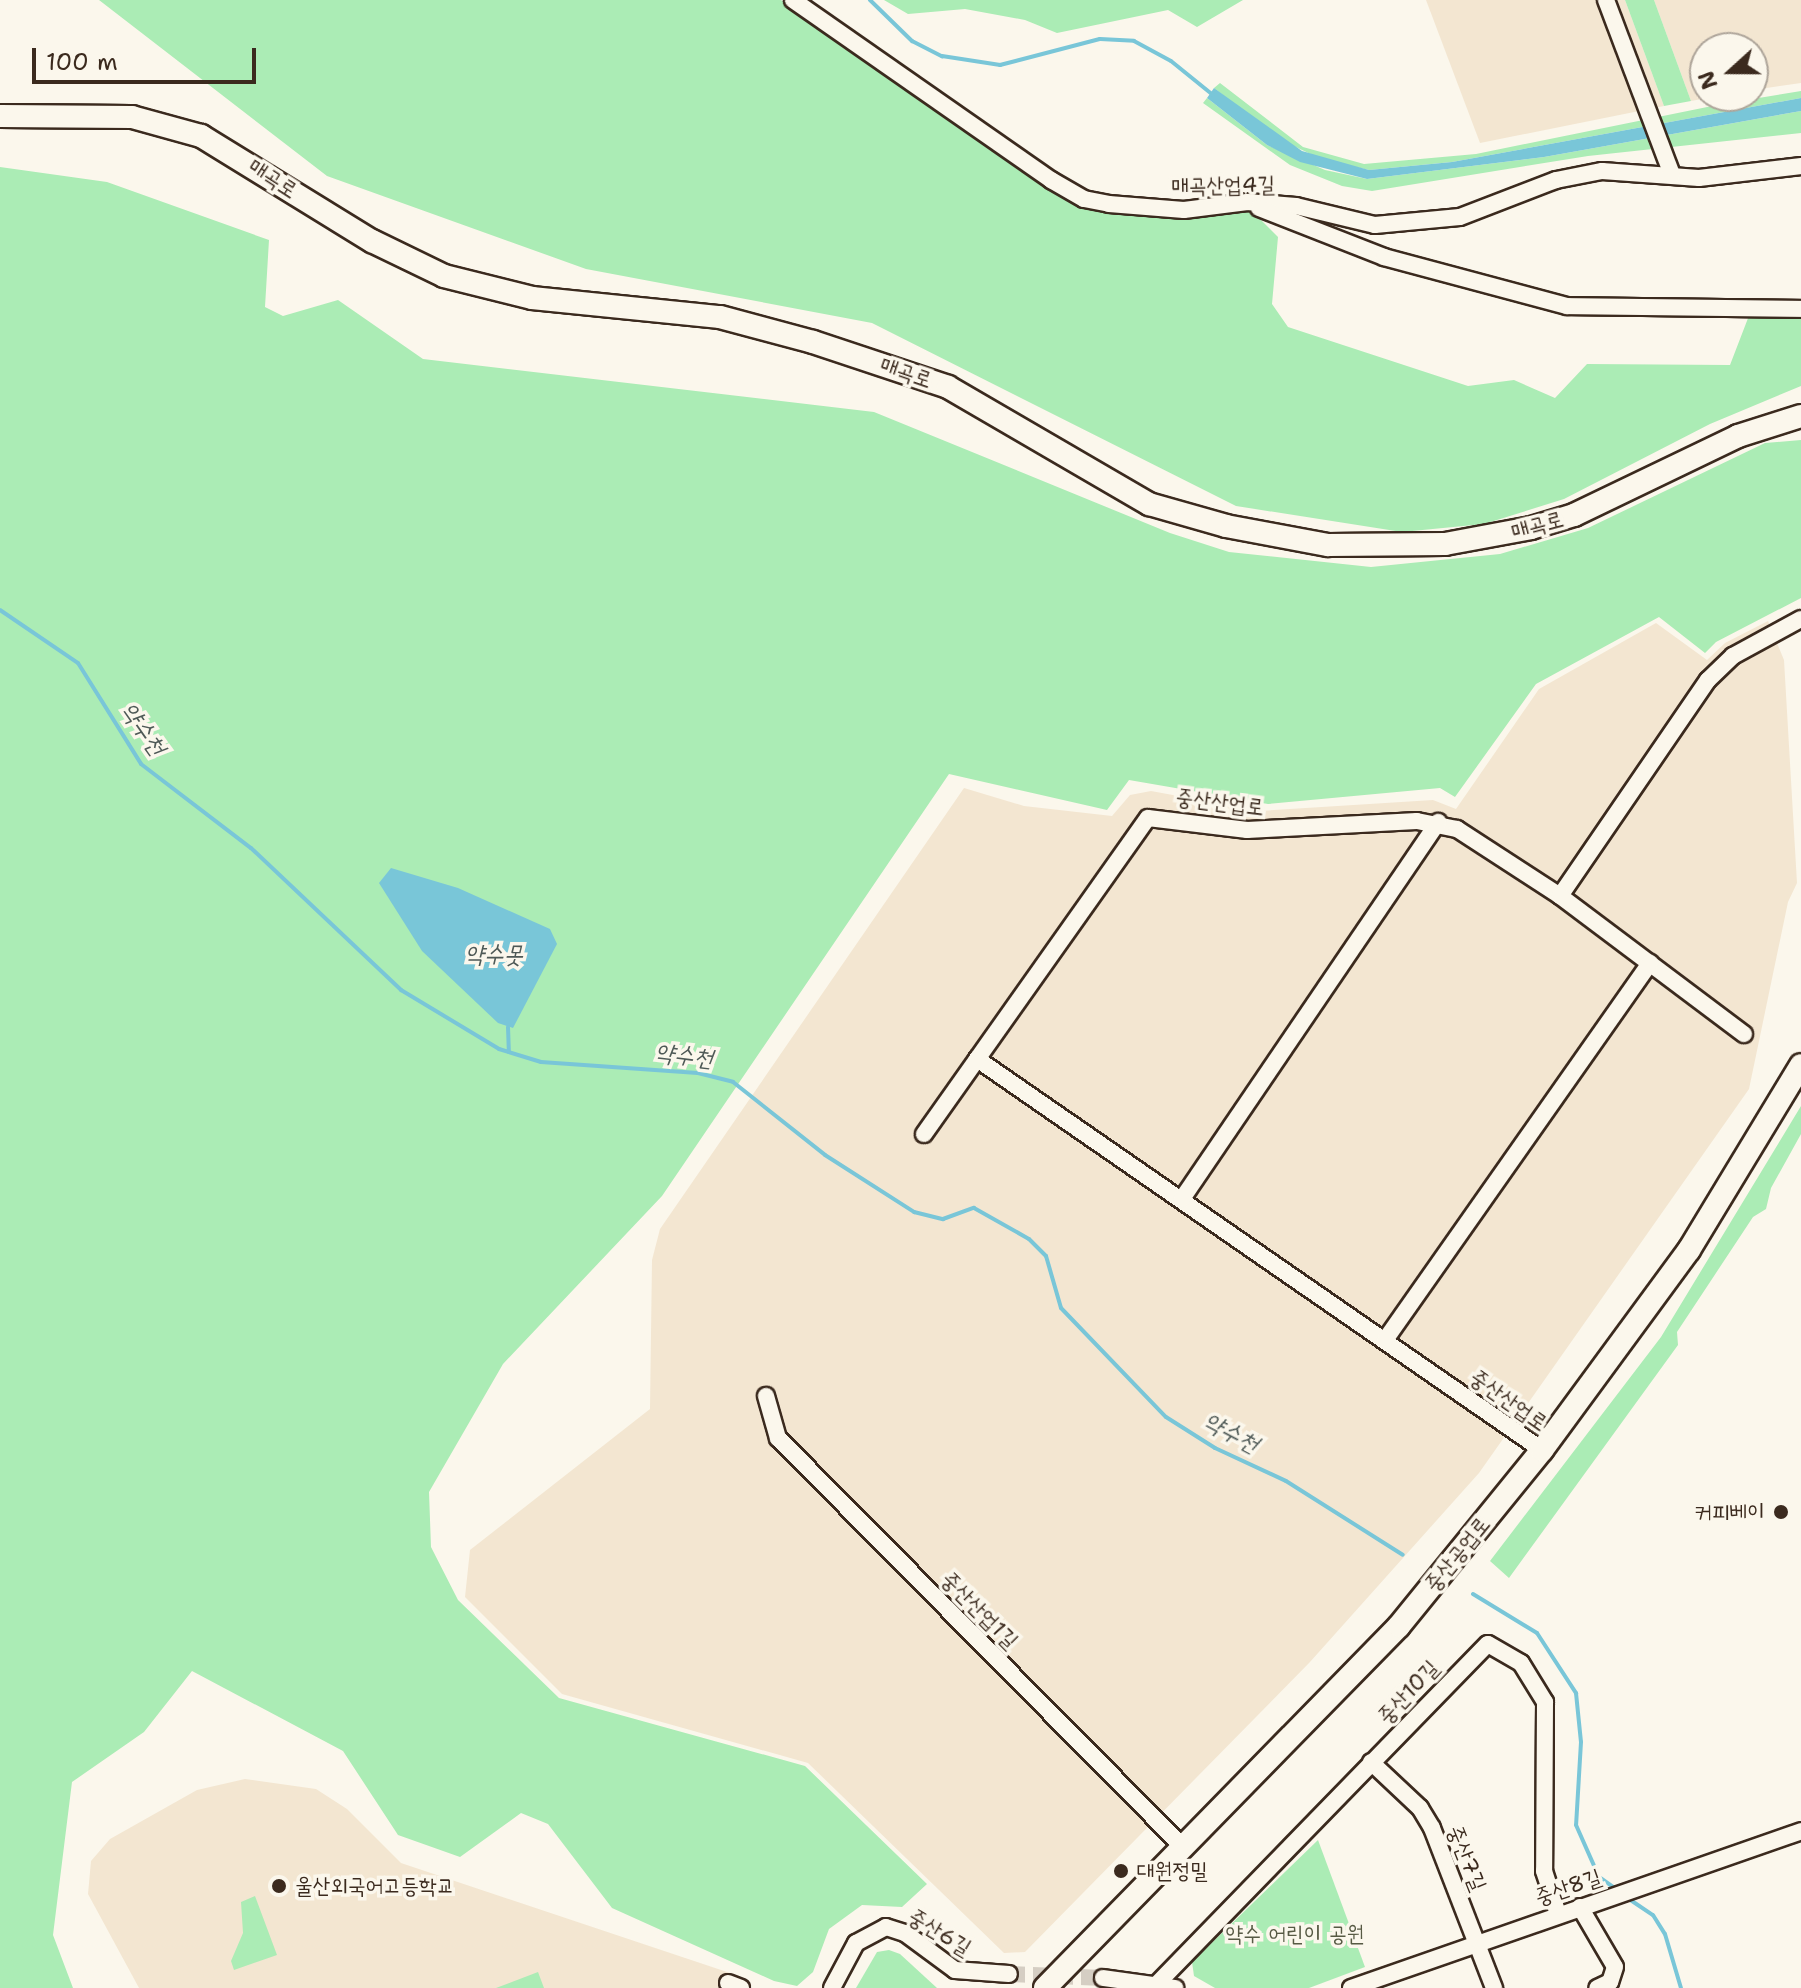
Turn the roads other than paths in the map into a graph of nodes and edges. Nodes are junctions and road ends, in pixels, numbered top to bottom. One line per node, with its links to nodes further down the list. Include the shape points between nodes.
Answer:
1 (793, 0): 6 (street, 매곡산업4길, via 1084,199 1184,210)
2 (1606, 0): 5 (street)
3 (0, 116): 8 (street, 매곡로, via 132,117 201,136 372,241 444,276 532,298 720,317 813,342 948,387 1149,504 1200,520 1328,545 1445,544 1531,528 1574,515 1738,436)
4 (1801, 166): 5 (street, 매곡산업4길, via 1699,178)
5 (1669, 168): 6 (street, 매곡산업4길, via 1602,171 1556,180 1460,217 1375,225 1296,206)
6 (1247, 202): 7 (street, via 1290,224 1384,257 1567,306)
7 (1801, 309)
8 (1801, 416)
9 (1801, 619): 11 (street, via 1733,656 1708,680)
10 (1438, 822): 11 (street, 중산산업로); 14 (street, 중산산업로, via 1247,830 1148,818 1138,825); 17 (street)
11 (1560, 896): 12 (street, 중산산업로)
12 (1650, 963): 13 (street, 중산산업로); 18 (street)
13 (1744, 1034)
14 (977, 1059): 16 (street, 중산산업로); 17 (street, 중산산업로)
15 (1801, 1065): 20 (street, 중산공업로, via 1689,1250)
16 (924, 1134)
17 (1182, 1199): 18 (street, 중산산업로)
18 (1385, 1340): 20 (street, 중산산업로)
19 (766, 1396): 23 (street, 중산산업1길, via 778,1438)
20 (1542, 1450): 23 (street, 중산공업로, via 1399,1626)
21 (1371, 1762): 25 (street, 중산10길, via 1479,1647 1498,1646 1521,1663 1540,1691 1549,1723 1544,1871); 26 (street, 중산7길, via 1426,1818); 29 (street, 중산10길)
22 (1801, 1831): 24 (street, 중산8길)
23 (1182, 1846): 31 (street, 중산공업로)
24 (1580, 1907): 25 (street, 중산8길); 34 (street, via 1615,1967 1615,1976)
25 (1558, 1914): 26 (street, 중산8길)
26 (1476, 1940): 32 (street, 중산8길); 33 (street, 중산7길)
27 (1009, 1974): 30 (street, 중산6길, via 955,1970 905,1933 886,1927 856,1943)
28 (1103, 1978): 29 (street)
29 (1162, 1986)
30 (832, 1988)
31 (1045, 1988)
32 (1351, 1988)
33 (1494, 1988)
34 (1597, 1988)

